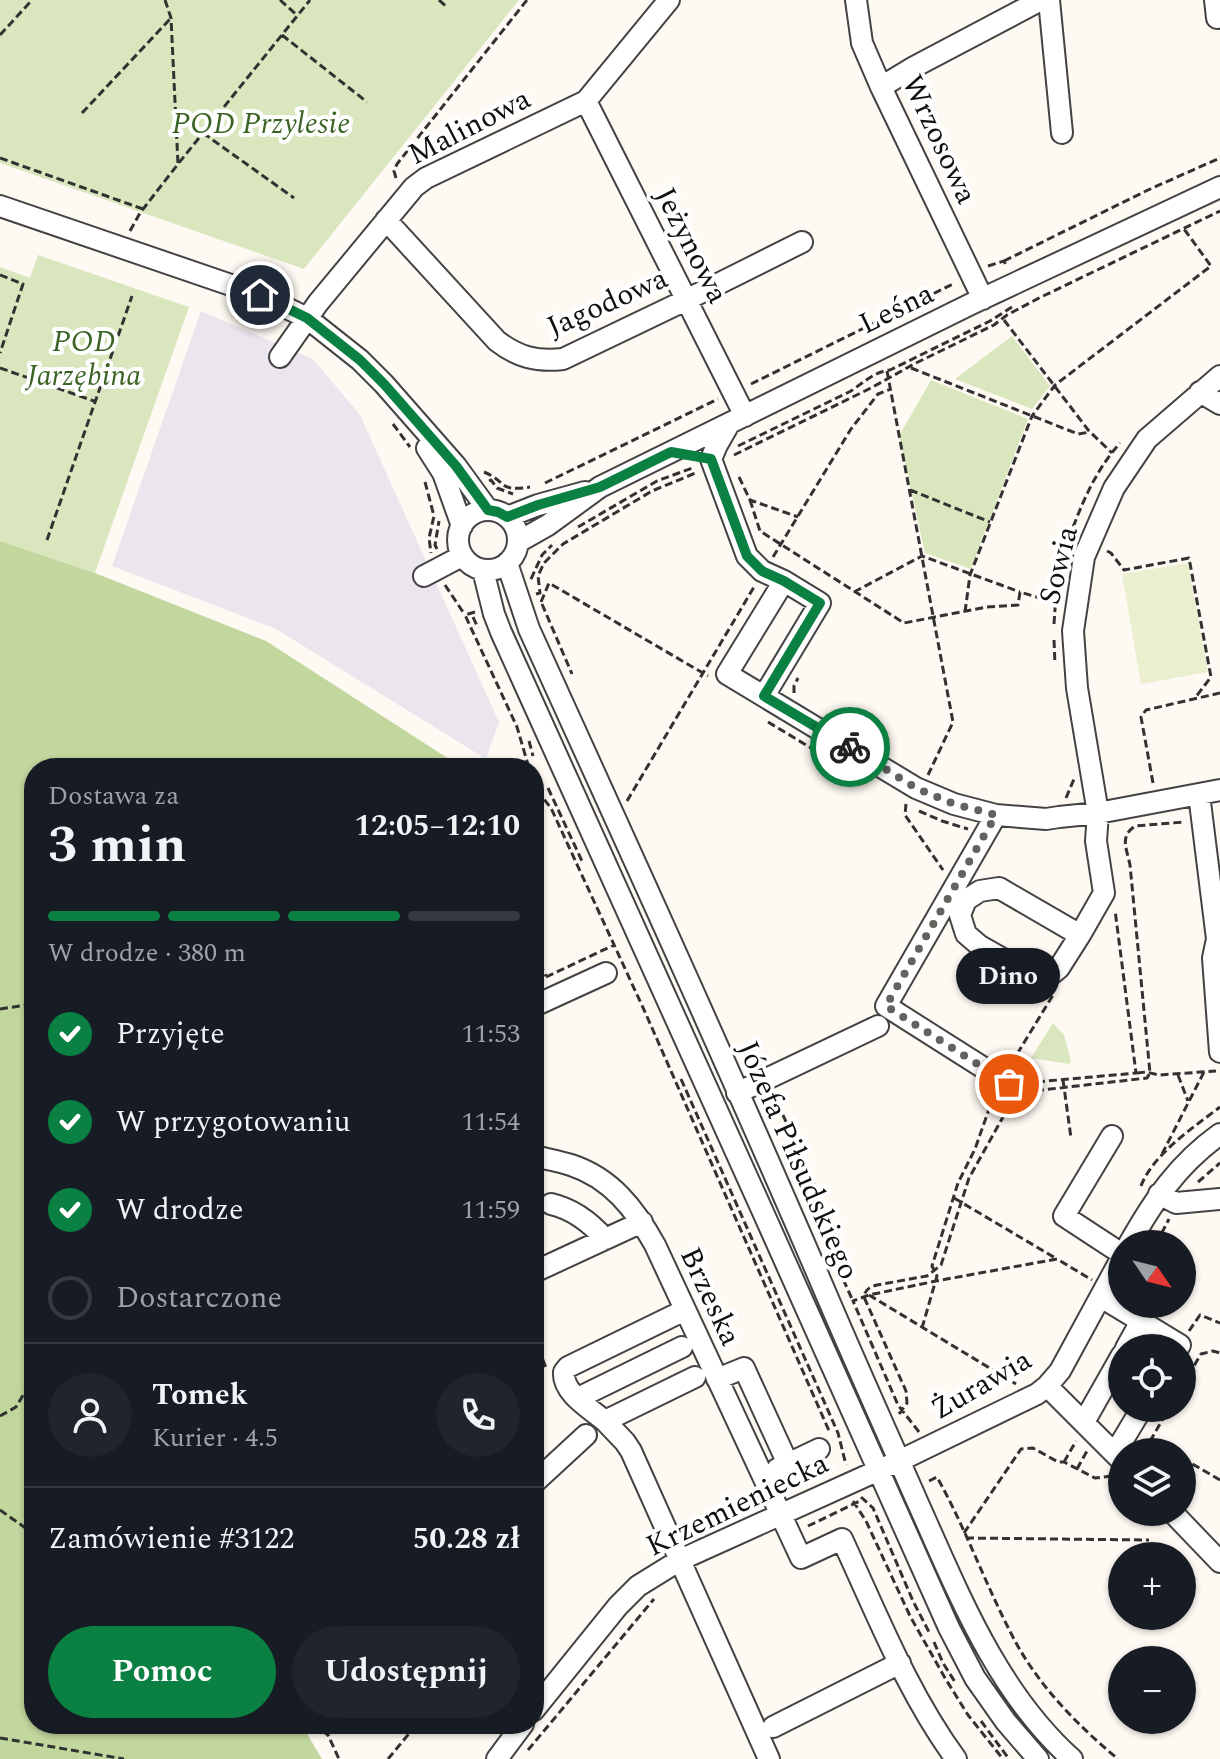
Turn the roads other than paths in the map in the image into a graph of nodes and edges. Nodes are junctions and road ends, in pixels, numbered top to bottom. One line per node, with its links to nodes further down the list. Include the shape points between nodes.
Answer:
1 (669, 0): 6 (street, Malinowa)
2 (856, 0): 5 (street, Wrzosowa, via 862,43)
3 (1041, 0): 5 (street)
4 (1049, 0): 7 (street)
5 (881, 87): 12 (street, Wrzosowa)
6 (586, 101): 10 (street, Malinowa, via 426,178); 13 (street, Jeżynowa)
7 (1062, 133)
8 (1220, 187): 12 (street, Leśna)
9 (0, 206): 14 (street, via 260,295)
10 (386, 220): 13 (street, Jagodowa, via 497,341 512,352 544,361 563,359); 14 (street, Malinowa)
11 (802, 242): 13 (street, Jagodowa)
12 (983, 299): 19 (street, Leśna)
13 (686, 300): 19 (street, Jeżynowa, via 733,393)
14 (307, 318): 15 (street, Malinowa); 22 (street, via 360,360 393,409)
15 (280, 357)
16 (1220, 376): 17 (street, Sowia)
17 (1200, 392): 18 (street); 35 (street, Sowia, via 1147,439 1114,488 1084,557 1073,631)
18 (1220, 404)
19 (737, 420): 20 (street, Leśna); 21 (street, via 717,445)
20 (671, 452): 21 (street); 23 (street, Leśna)
21 (712, 462): 31 (street, via 747,556 763,572)
22 (459, 487): 24 (street); 25 (street)
23 (600, 487): 24 (street, Leśna); 26 (street, Leśna)
24 (498, 514): 25 (street, via 473,514); 26 (street, via 513,524)
25 (462, 526): 27 (street)
26 (518, 542): 28 (street)
27 (453, 560): 29 (street); 30 (street)
28 (507, 563): 29 (street); 43 (street, Józefa Piłsudskiego, via 529,629)
29 (483, 570): 74 (street, Józefa Piłsudskiego, via 501,632)
30 (424, 576)
31 (784, 581): 32 (street, via 820,603); 32 (street, via 727,674)
32 (764, 696): 36 (street, via 916,788)
33 (1220, 790): 34 (street)
34 (1199, 794): 35 (street); 41 (street, via 1217,939 1213,958)
35 (1098, 813): 36 (street, via 1046,819); 37 (street, Sowia, via 1096,841 1104,893)
36 (996, 815): 42 (street, via 886,1006)
37 (1080, 935): 37 (street, Sowia, via 1059,968 1048,977 1035,977 980,946 966,934 960,915 966,900 999,888)
38 (606, 973): 39 (street)
39 (544, 1001)
40 (878, 1026): 43 (street)
41 (1220, 1052)
42 (1009, 1086)
43 (737, 1093): 72 (street, Józefa Piłsudskiego)
44 (1220, 1134): 47 (street)
45 (1112, 1136): 53 (street, via 1064,1216)
46 (544, 1158): 50 (street, Brzeska, via 600,1179)
47 (1149, 1193): 48 (street, via 1176,1203); 51 (street)
48 (1220, 1199)
49 (551, 1204): 52 (street, via 582,1217)
50 (642, 1222): 52 (street); 57 (street, Brzeska)
51 (1134, 1230)
52 (605, 1239): 54 (street)
53 (1108, 1246)
54 (544, 1267)
55 (1108, 1275): 56 (street, Żurawia)
56 (1098, 1289): 58 (street); 65 (street, Żurawia, via 1060,1371)
57 (685, 1310): 63 (street, Brzeska); 66 (street, via 568,1367 563,1378)
58 (1141, 1321): 59 (street); 60 (street)
59 (1134, 1334)
60 (1162, 1334)
61 (682, 1347): 66 (street)
62 (695, 1377): 67 (street)
63 (717, 1379): 73 (street, via 744,1368); 76 (street, Brzeska)
64 (1108, 1381): 68 (street)
65 (1047, 1386): 68 (street); 72 (street, Żurawia)
66 (578, 1398): 67 (street)
67 (605, 1421): 79 (street, via 631,1451)
68 (1081, 1431): 71 (street)
69 (586, 1435): 75 (street)
70 (826, 1443): 73 (street)
71 (1108, 1455)
72 (899, 1461): 74 (street, Żurawia); 89 (street, Józefa Piłsudskiego, via 995,1665 1022,1705)
73 (788, 1464): 76 (street)
74 (879, 1470): 77 (street, Krzemieniecka, via 854,1493); 88 (street, Józefa Piłsudskiego, via 975,1678)
75 (544, 1474)
76 (762, 1476): 77 (street, Brzeska)
77 (784, 1523): 79 (street, Krzemieniecka); 81 (street, via 801,1558 842,1539)
78 (1185, 1526): 80 (street)
79 (680, 1560): 82 (street, Krzemieniecka, via 638,1586 618,1606); 86 (street)
80 (1220, 1562)
81 (900, 1663): 83 (street); 87 (street)
82 (544, 1698)
83 (773, 1727)
84 (516, 1734): 85 (street)
85 (497, 1759)
86 (769, 1759)
87 (956, 1759)
88 (1038, 1759)
89 (1072, 1759)

